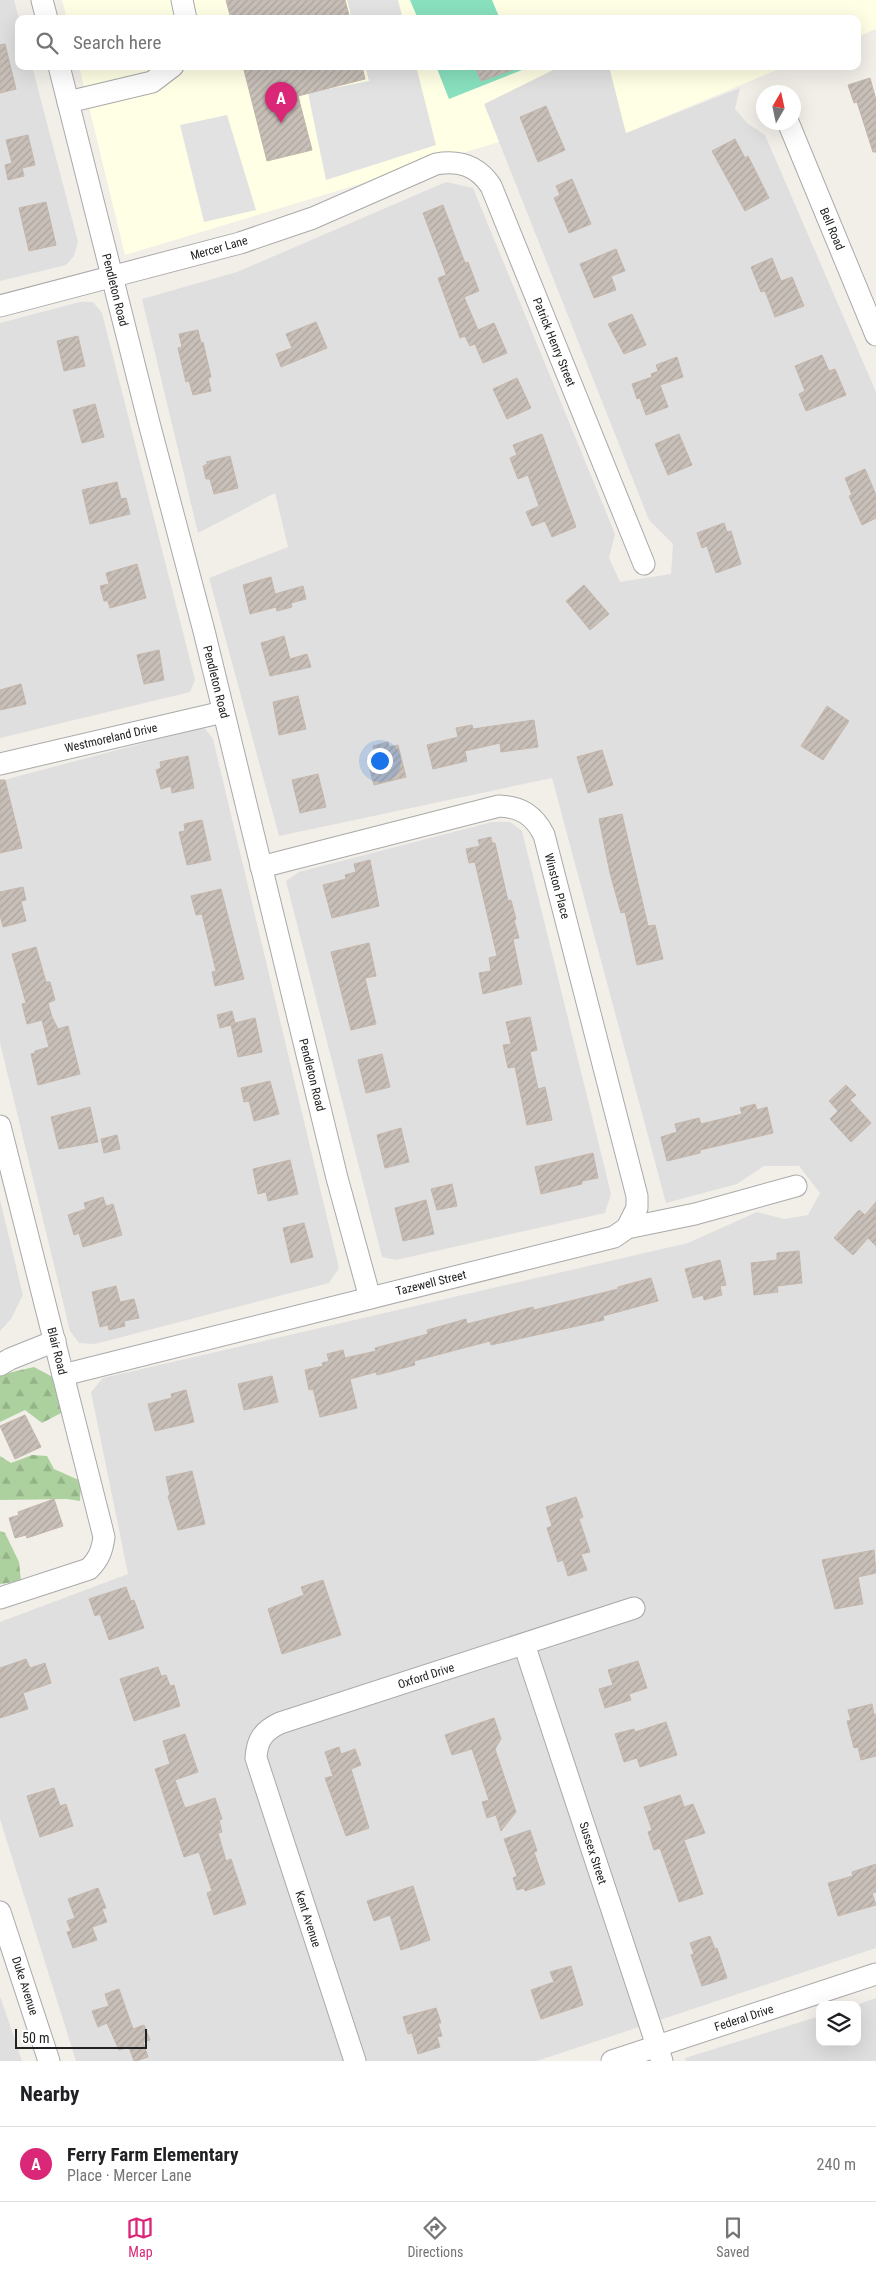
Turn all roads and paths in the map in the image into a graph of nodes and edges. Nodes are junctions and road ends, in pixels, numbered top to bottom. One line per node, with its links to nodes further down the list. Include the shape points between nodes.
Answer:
1 (42, 0): 3 (street)
2 (182, 0): 4 (street)
3 (46, 15)
4 (185, 15)
5 (60, 70): 7 (street, Pendleton Road)
6 (168, 70): 7 (street, via 152,82)
7 (68, 102): 10 (street, Pendleton Road)
8 (791, 130): 12 (street, Bell Road)
9 (430, 167): 10 (street, Mercer Lane, via 314,218 240,243); 13 (street, Patrick Henry Street, via 450,162 463,163 476,169 491,186)
10 (112, 278): 11 (street, Mercer Lane); 14 (street, Pendleton Road)
11 (0, 306)
12 (876, 335)
13 (644, 564)
14 (223, 712): 15 (street, Westmoreland Drive); 16 (street, Pendleton Road)
15 (0, 764)
16 (261, 867): 19 (street, Winston Place, via 499,806 514,807 529,814 544,835 637,1196 637,1208); 20 (street, Pendleton Road, via 334,1169)
17 (0, 1126): 21 (street, Blair Road)
18 (796, 1186): 19 (street, Tazewell Street, via 695,1214)
19 (627, 1228): 20 (street, Tazewell Street, via 614,1237)
20 (370, 1298): 23 (street, Tazewell Street)
21 (55, 1341): 22 (street); 23 (street, Blair Road)
22 (0, 1365)
23 (63, 1375): 24 (street, Blair Road, via 104,1537 103,1549 98,1560 86,1570)
24 (0, 1598)
25 (634, 1608): 26 (street, Oxford Drive)
26 (524, 1644): 27 (street, Oxford Drive, via 269,1728 256,1747); 30 (street, Sussex Street)
27 (261, 1777): 32 (street, Kent Avenue)
28 (0, 1912): 31 (street, Duke Avenue)
29 (876, 1974): 30 (street, Federal Drive)
30 (660, 2054): 33 (street, Federal Drive)
31 (49, 2061)
32 (355, 2061)
33 (612, 2061)

